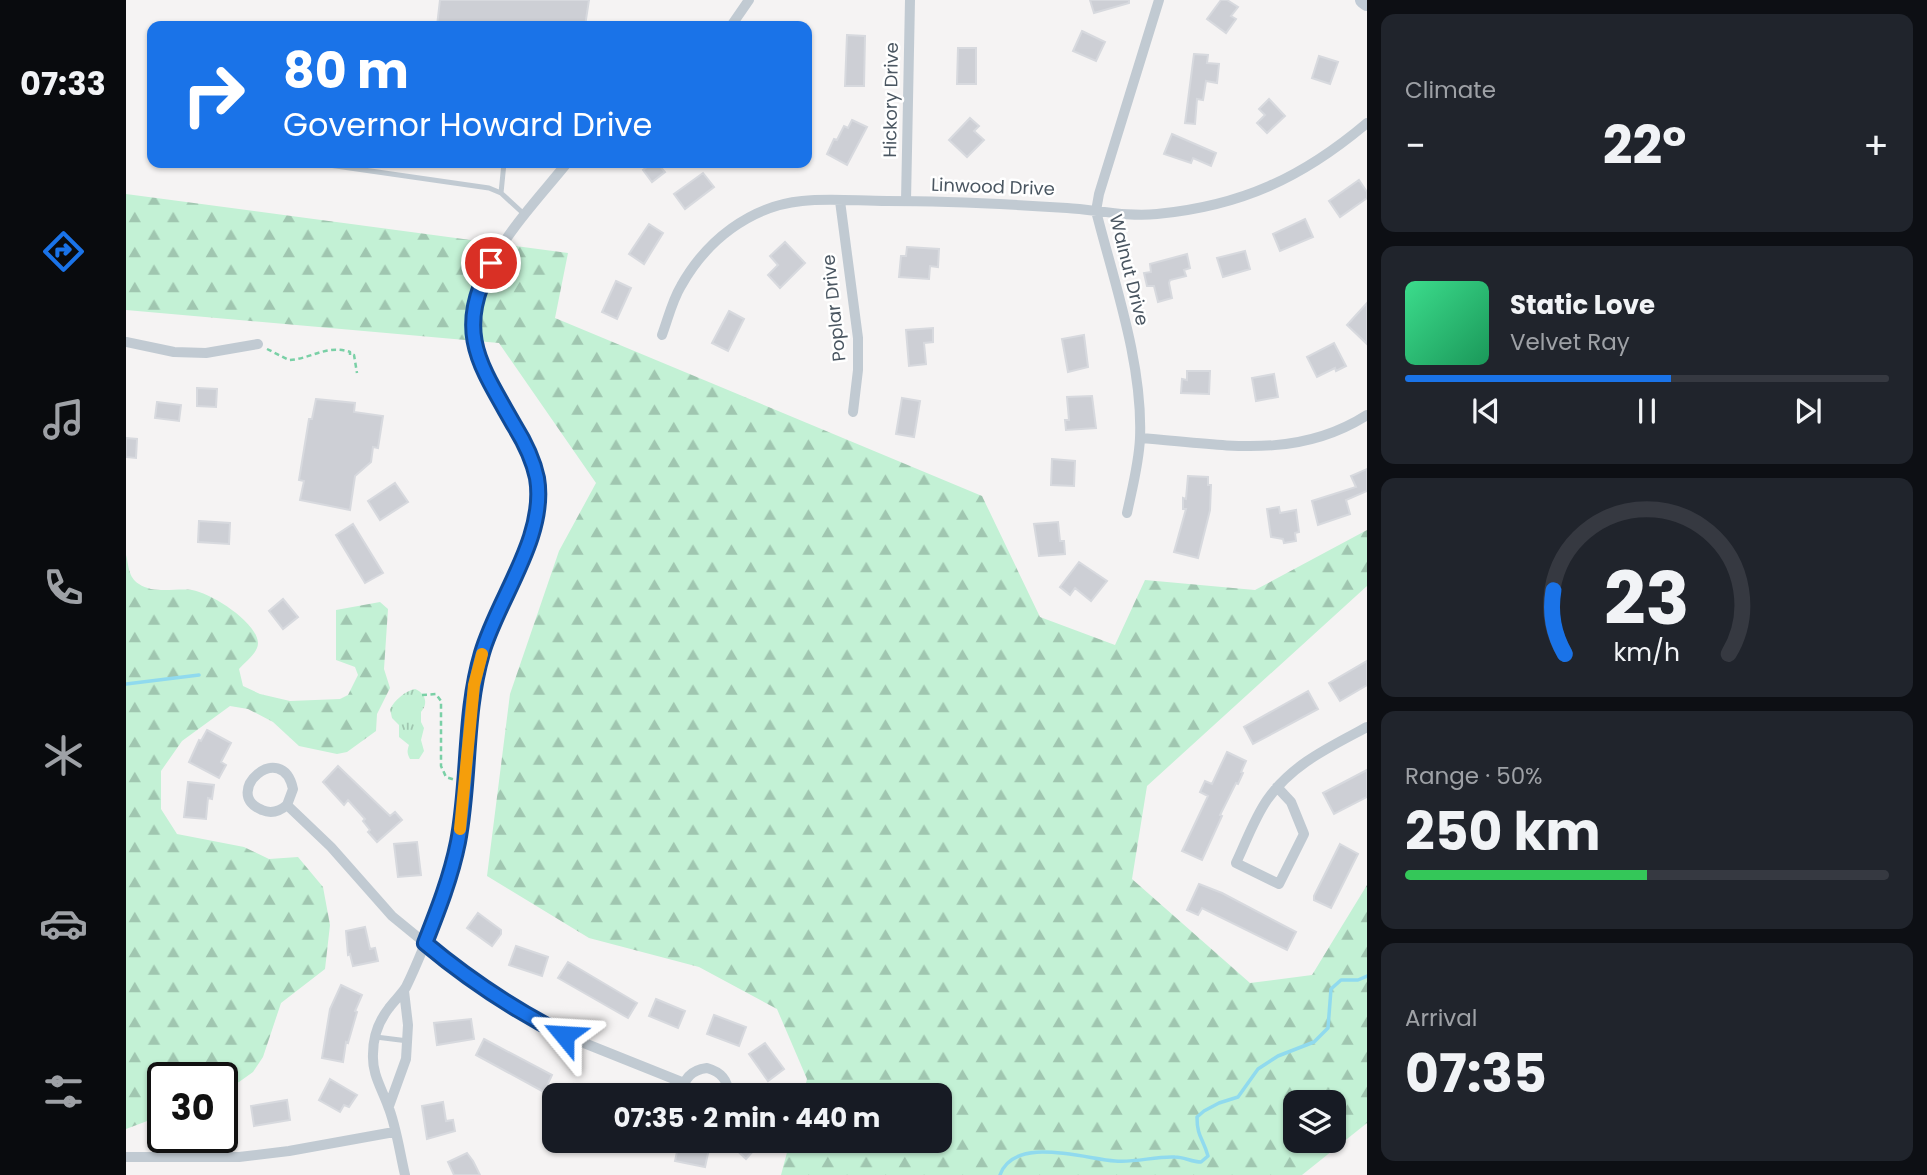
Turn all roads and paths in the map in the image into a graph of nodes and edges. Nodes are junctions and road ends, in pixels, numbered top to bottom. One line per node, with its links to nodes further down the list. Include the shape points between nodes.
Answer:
1 (749, 0): 4 (street)
2 (911, 0): 11 (street, Hickory Drive)
3 (1159, 0): 12 (street, Walnut Drive)
4 (734, 21)
5 (1367, 123): 12 (street, Linwood Drive, via 1293,174 1227,203 1154,214)
6 (350, 168): 9 (lane)
7 (504, 168): 9 (lane)
8 (564, 168): 13 (street)
9 (501, 193): 13 (lane)
10 (841, 201): 11 (street, Linwood Drive); 14 (street, Linwood Drive, via 776,206 734,227 695,264 677,293); 18 (street, Poplar Drive, via 858,338)
11 (906, 201): 12 (street, Linwood Drive)
12 (1097, 211): 20 (street, Walnut Drive, via 1130,345)
13 (525, 215): 24 (street, via 480,283 473,328 481,369 531,457 537,478 536,521 482,653 474,685)
14 (662, 335)
15 (126, 342): 16 (street, via 206,354)
16 (258, 344): 17 (path, via 289,360 344,349 354,355)
17 (356, 373)
18 (853, 412)
19 (1367, 415): 20 (street, via 1328,436 1275,447)
20 (1140, 438): 21 (street, Walnut Drive)
21 (1127, 513)
22 (422, 695): 24 (path, via 436,694 441,701 442,772 452,780)
23 (1367, 727): 25 (street, via 1309,758)
24 (466, 781): 27 (street, via 449,881)
25 (1277, 787): 25 (street, via 1291,802 1304,834 1279,884 1236,863)
26 (287, 805): 26 (street, via 293,789 287,775 274,768 255,774 248,789 256,807 275,812); 27 (street, via 392,916)
27 (425, 943): 28 (street); 31 (street, via 469,979 528,1017)
28 (404, 991): 29 (street); 30 (street)
29 (374, 1037): 30 (lane); 33 (street, via 373,1070)
30 (408, 1041): 33 (street)
31 (684, 1083): 32 (street, via 700,1069 716,1071)
32 (726, 1083)
33 (389, 1106): 34 (street)
34 (394, 1132): 35 (street, via 239,1157); 36 (street)
35 (126, 1157)
36 (405, 1174)

